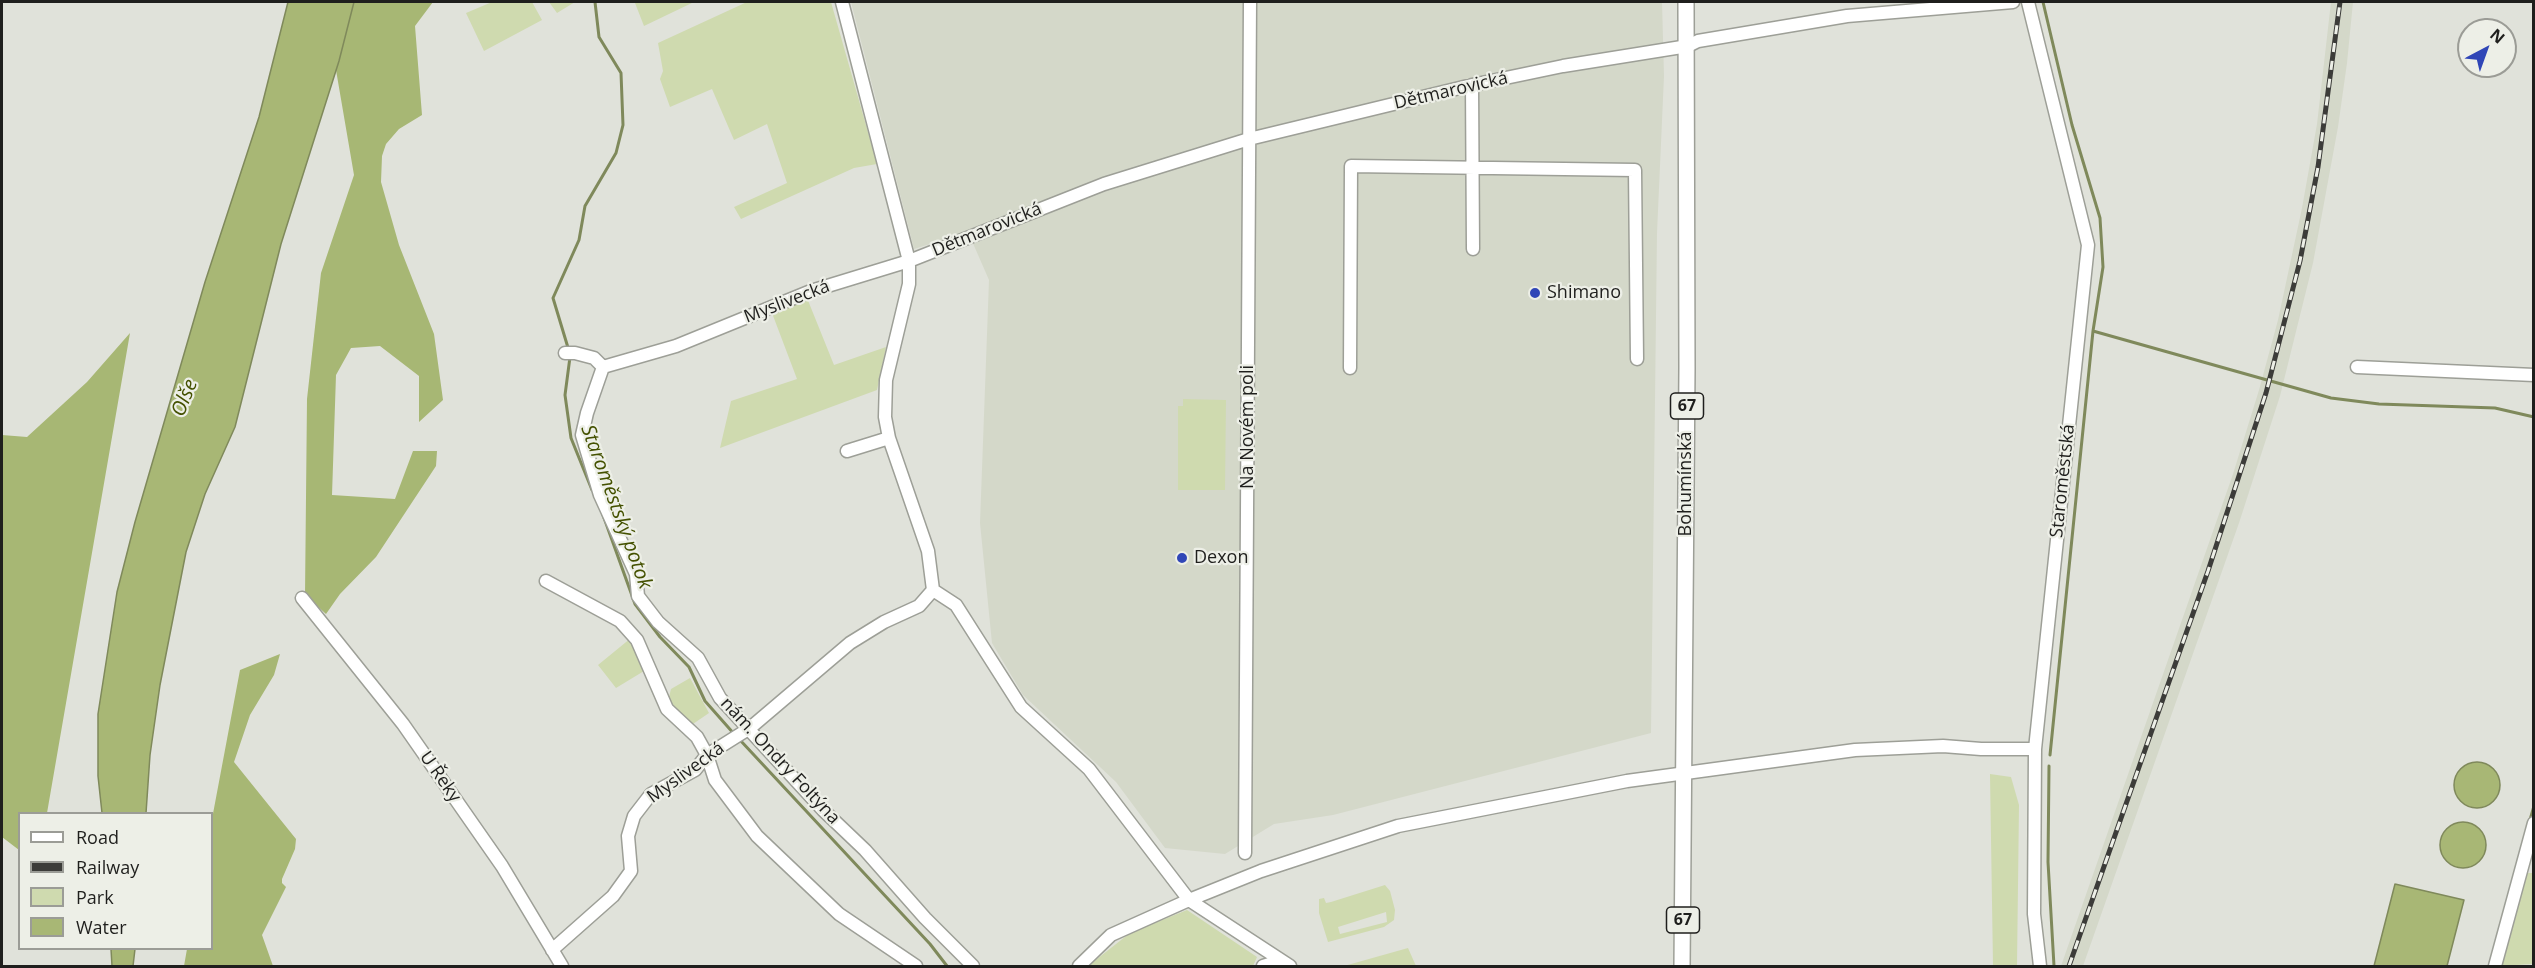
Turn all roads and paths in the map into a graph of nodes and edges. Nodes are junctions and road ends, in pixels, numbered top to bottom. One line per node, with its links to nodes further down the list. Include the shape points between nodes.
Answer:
1 (842, 2): 11 (street)
2 (1250, 2): 8 (street, Na Novém poli)
3 (1686, 2): 6 (main road, Bohumínská / 67)
4 (2013, 2): 6 (street, Dětmarovická, via 1847,16 1698,41)
5 (2028, 2): 24 (street, Staroměstská, via 2088,245)
6 (1688, 46): 7 (street, Dětmarovická, via 1563,66); 26 (main road, Bohumínská / 67)
7 (1472, 86): 8 (street, Dětmarovická); 9 (street)
8 (1249, 139): 11 (street, Dětmarovická, via 1104,184); 28 (street, Na Novém poli)
9 (1473, 167): 10 (street); 13 (street, via 1635,170); 16 (street, via 1351,166)
10 (1473, 249)
11 (909, 261): 14 (street, Myslivecká, via 811,291 676,346); 18 (street, via 909,284 886,380)
12 (570, 353): 14 (street, via 594,358)
13 (1637, 359)
14 (603, 367): 23 (street, nám. Ondry Foltýna, via 582,435 600,495 636,574 638,596 658,622 698,658)
15 (2357, 367): 17 (street)
16 (1350, 368)
17 (2534, 375)
18 (889, 438): 19 (street); 21 (street, via 928,551)
19 (847, 451)
20 (546, 581): 25 (street, via 620,621 637,640 667,709 697,737)
21 (933, 590): 23 (street, Myslivecká, via 919,606 884,621 850,643); 29 (street, via 956,605 1022,707 1089,770)
22 (302, 598): 30 (street, U Řeky, via 409,733 502,866)
23 (743, 733): 25 (street, Myslivecká); 34 (street, nám. Ondry Foltýna, via 865,850)
24 (2035, 748): 26 (street, via 1943,746 1855,750); 38 (street, Staroměstská, via 2034,914)
25 (707, 755): 30 (street, Myslivecká, via 695,770 651,794 634,816 628,836 631,871 613,896); 33 (street, via 715,780 757,836 839,914)
26 (1684, 774): 29 (street, via 1627,781 1398,826 1261,871); 37 (main road, Bohumínská / 67)
27 (2534, 823): 39 (street)
28 (1245, 853)
29 (1189, 900): 31 (street); 35 (street, via 1111,935)
30 (552, 950): 32 (street, U Řeky)
31 (1285, 964): 36 (street)
32 (562, 966)
33 (916, 966)
34 (973, 966)
35 (1079, 966)
36 (1263, 966)
37 (1682, 966)
38 (2040, 966)
39 (2495, 966)

